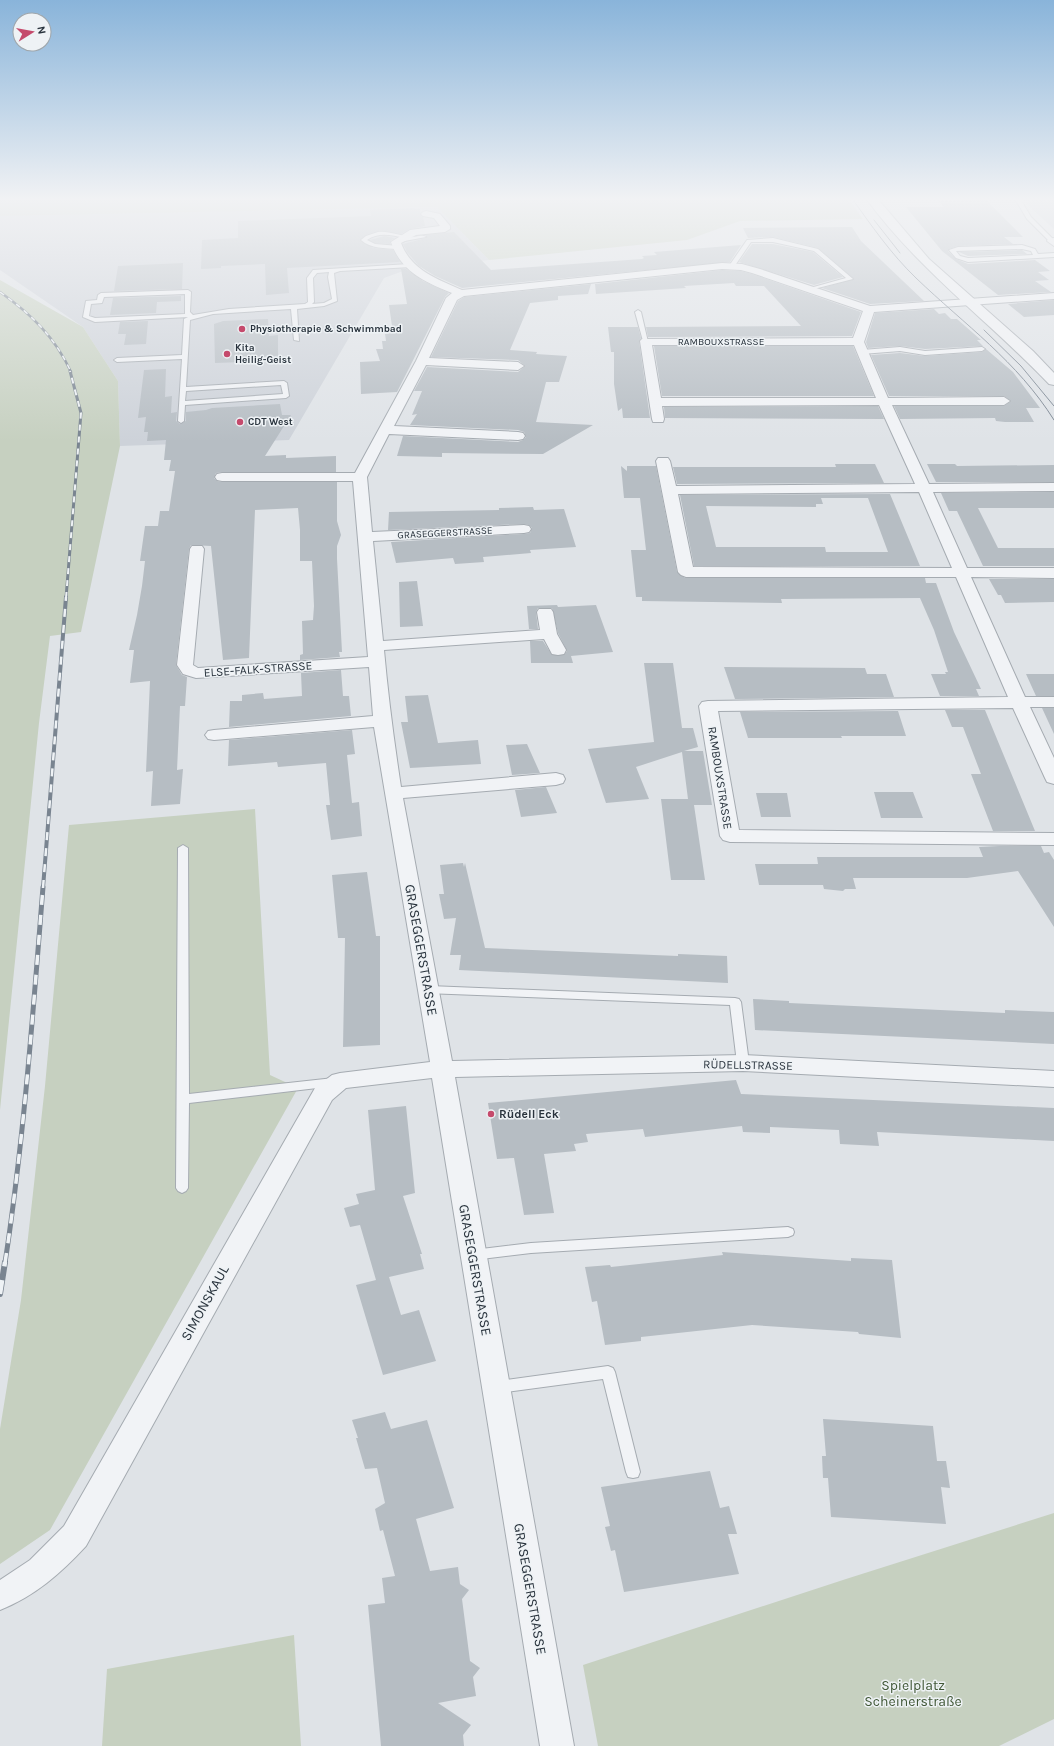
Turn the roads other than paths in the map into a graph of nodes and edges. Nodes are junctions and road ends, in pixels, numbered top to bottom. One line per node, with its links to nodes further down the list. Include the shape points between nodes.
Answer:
1 (310, 278): 12 (lane, via 311,302)
2 (331, 278): 12 (lane, via 335,300 328,304)
3 (426, 278): 9 (street)
4 (601, 278): 9 (street)
5 (779, 278): 8 (street)
6 (849, 278): 8 (lane)
7 (944, 278): 11 (street)
8 (812, 289): 14 (street)
9 (461, 293): 23 (street, via 452,298)
10 (1054, 296): 11 (street)
11 (970, 302): 14 (street); 25 (street)
12 (307, 306): 13 (lane)
13 (294, 308): 16 (lane); 17 (lane)
14 (869, 309): 19 (street)
15 (638, 312): 18 (lane)
16 (191, 316): 16 (lane, via 187,312 188,292 101,295 100,302 88,302 86,316 95,320); 21 (lane, via 187,319)
17 (297, 340)
18 (646, 341): 19 (street, RAMBOUXSTRASSE); 29 (street)
19 (860, 347): 20 (lane, via 925,353); 27 (street)
20 (982, 349)
21 (184, 357): 22 (lane); 26 (lane)
22 (117, 360)
23 (422, 361): 24 (street); 33 (street)
24 (518, 366)
25 (1054, 381)
26 (182, 389): 30 (lane); 30 (lane, via 284,383 286,396)
27 (882, 401): 28 (street); 29 (street); 39 (street)
28 (1004, 401)
29 (656, 402): 31 (street)
30 (181, 403): 32 (lane)
31 (658, 419)
32 (181, 421)
33 (385, 430): 34 (street); 37 (street)
34 (518, 436)
35 (663, 462): 40 (street)
36 (222, 477): 37 (street)
37 (360, 477): 42 (street, GRASEGGERSTRASSE)
38 (1054, 487): 39 (street)
39 (923, 488): 40 (street); 44 (street)
40 (670, 490): 44 (street, via 686,572)
41 (524, 529): 42 (street, GRASEGGERSTRASSE)
42 (366, 537): 49 (street, GRASEGGERSTRASSE)
43 (197, 549): 49 (street, ELSE-FALK-STRASSE, via 185,665 189,670 196,673)
44 (960, 573): 45 (street); 50 (street)
45 (1054, 573)
46 (545, 612): 47 (street)
47 (549, 634): 48 (street); 49 (street)
48 (558, 650)
49 (377, 654): 52 (street, GRASEGGERSTRASSE)
50 (1019, 702): 51 (street, RAMBOUXSTRASSE); 54 (street); 57 (street, RAMBOUXSTRASSE, via 708,706 730,836)
51 (1054, 702)
52 (382, 721): 53 (street); 56 (street, GRASEGGERSTRASSE)
53 (214, 735)
54 (1054, 778)
55 (556, 779): 56 (street)
56 (393, 793): 59 (street, GRASEGGERSTRASSE)
57 (1054, 839)
58 (183, 848): 64 (lane)
59 (429, 990): 60 (lane, via 735,1002); 61 (street, GRASEGGERSTRASSE)
60 (743, 1063): 61 (street, RÜDELLSTRASSE); 62 (street, RÜDELLSTRASSE)
61 (441, 1069): 63 (street); 67 (street, GRASEGGERSTRASSE)
62 (1054, 1078)
63 (340, 1081): 64 (lane); 70 (street, SIMONSKAUL, via 323,1094 75,1536 42,1570 13,1590)
64 (183, 1099): 65 (lane)
65 (182, 1188)
66 (788, 1232): 67 (lane, via 531,1248)
67 (473, 1255): 68 (street, GRASEGGERSTRASSE)
68 (496, 1387): 69 (lane, via 608,1372); 71 (street, GRASEGGERSTRASSE)
69 (633, 1472)
70 (0, 1595)
71 (557, 1746)

